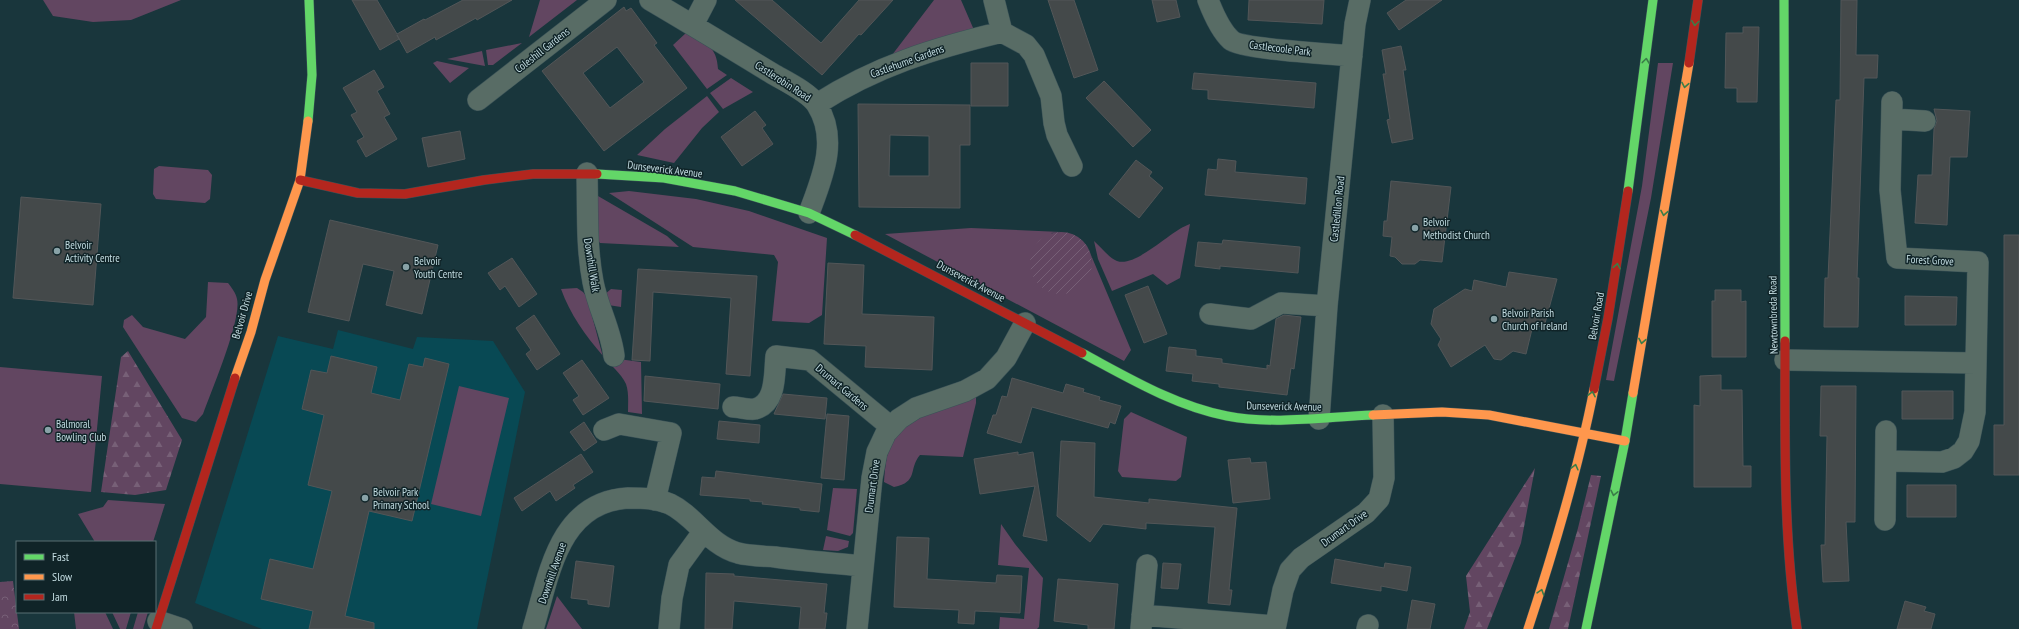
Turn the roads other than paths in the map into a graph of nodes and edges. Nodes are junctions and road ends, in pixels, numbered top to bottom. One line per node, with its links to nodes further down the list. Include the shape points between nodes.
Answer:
1 (310, 0): 19 (main road, Belvoir Drive, via 312,75)
2 (606, 0): 14 (street, Coleshill Gardens)
3 (650, 0): 11 (street, Castlerobin Road)
4 (706, 0): 11 (street)
5 (994, 0): 12 (street)
6 (1208, 0): 13 (street, Castlecoole Park, via 1220,26 1232,41 1257,47)
7 (1360, 0): 13 (street, Castledillon Road)
8 (1654, 0): 33 (main road, Belvoir Road, one-way to 8, via 1620,250)
9 (1698, 0): 34 (main road, one-way to 34)
10 (1784, 0): 25 (main road, Newtownbreda Road)
11 (693, 25): 15 (street, Castlerobin Road, via 797,88)
12 (1002, 32): 15 (street, Castlehume Gardens, via 929,51 883,68 845,86); 17 (street, via 1026,45 1034,55 1051,96 1057,135)
13 (1352, 56): 21 (street, Castledillon Road)
14 (478, 100)
15 (817, 104): 20 (street, Castlerobin Road, via 825,123 828,146 826,167)
16 (1925, 121): 26 (street, Forest Grove, via 1892,111 1890,190 1897,258 1978,262)
17 (1072, 166)
18 (587, 173): 19 (main road, Dunseverick Avenue, via 533,174 405,194 358,193); 20 (main road, Dunseverick Avenue, via 664,178 735,191); 24 (street, Downhill Walk, via 588,249 593,284 612,339)
19 (300, 180): 42 (main road, Belvoir Drive, via 265,280)
20 (809, 213): 23 (main road, Dunseverick Avenue, via 869,241)
21 (1327, 306): 22 (street, via 1281,303 1252,319); 29 (street, Castledillon Road)
22 (1210, 314)
23 (1025, 323): 29 (main road, Dunseverick Avenue, via 1165,397 1201,410 1226,416 1264,420); 30 (street, Drumart Drive, via 1006,358 987,379 965,391 916,408)
24 (614, 356)
25 (1785, 360): 26 (street); 50 (main road, Newtownbreda Road, via 1790,580)
26 (1975, 363): 35 (street, Forest Grove, via 1974,423 1970,441 1963,451 1954,458 1942,462)
27 (733, 407): 30 (street, Drumart Gardens, via 754,409 766,403 772,394 776,356 810,360)
28 (1383, 415): 29 (main road, Dunseverick Avenue); 33 (main road, Dunseverick Avenue, via 1442,412 1489,415); 43 (street, Drumart Drive, via 1384,478 1379,499 1366,513 1301,558 1290,570)
29 (1319, 419)
30 (891, 427): 40 (street, Drumart Drive, via 876,452)
31 (604, 430): 36 (street, via 619,424 671,433)
32 (1886, 431): 35 (street)
33 (1584, 432): 34 (main road, Dunseverick Avenue); 48 (main road, Belvoir Road, one-way to 33, via 1560,527)
34 (1625, 441): 49 (main road, one-way to 49)
35 (1886, 461): 37 (street)
36 (655, 500): 38 (street, Downhill Avenue, via 671,505); 45 (street, Downhill Avenue, via 621,499 601,504 569,528 557,551)
37 (1885, 520)
38 (703, 532): 40 (street, Downhill Avenue, via 715,542 738,553); 46 (street, via 680,565)
39 (1147, 565): 41 (street)
40 (862, 566): 47 (street, Drumart Drive)
41 (1141, 622): 43 (street)
42 (157, 625): 44 (street)
43 (1275, 627)
44 (182, 629)
45 (533, 629)
46 (668, 629)
47 (857, 629)
48 (1528, 629)
49 (1586, 629)
50 (1797, 629)

